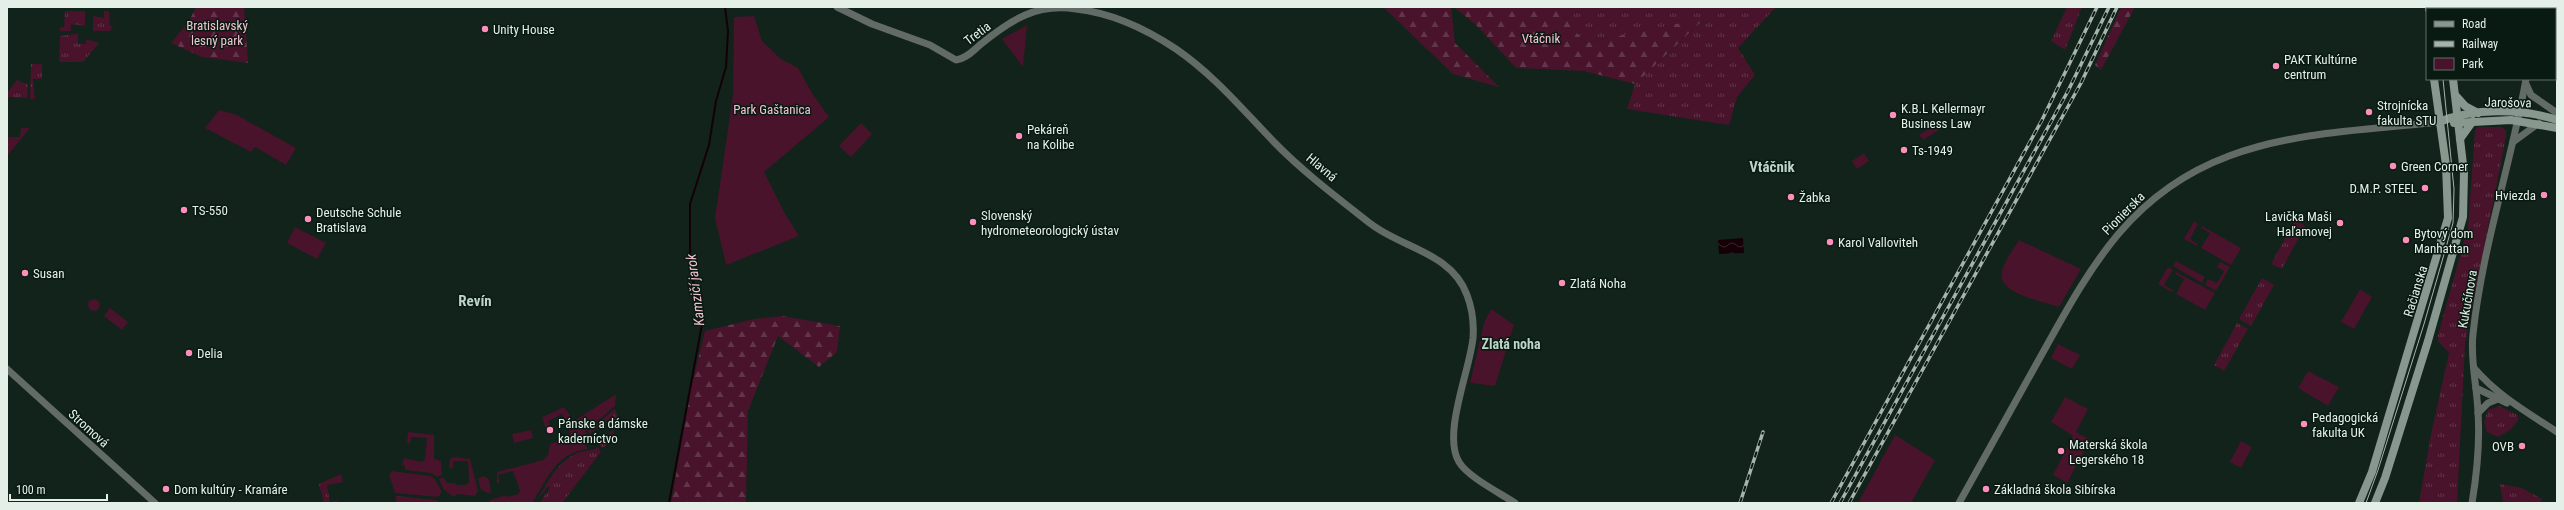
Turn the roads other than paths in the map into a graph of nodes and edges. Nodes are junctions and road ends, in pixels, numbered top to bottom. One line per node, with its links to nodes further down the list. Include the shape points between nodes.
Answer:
1 (837, 7): 2 (street, Tretia, via 872,24 930,45 954,60 959,60)
2 (1009, 25): 27 (street, Hlavná, via 1037,9 1075,8 1131,23 1162,40 1226,90 1274,142 1373,225 1423,251 1455,274 1468,296 1473,326 1472,344 1454,429 1455,449 1460,464)
3 (2434, 80): 13 (main road, Račianska)
4 (2453, 80): 6 (main road, Račianska)
5 (2526, 81): 8 (street, via 2531,95); 9 (street, Kukučínova)
6 (2455, 95): 7 (main road, via 2465,106); 10 (main road, Račianska)
7 (2479, 113): 9 (main road, Jarošova); 10 (main road, Jarošova)
8 (2557, 113)
9 (2519, 117): 11 (main road, Jarošova); 12 (main road, Jarošova); 14 (main road, Jarošova); 17 (street, Kukučínova)
10 (2458, 119): 12 (main road, Jarošova); 13 (main road); 16 (main road, Račianska)
11 (2557, 120)
12 (2473, 121): 16 (main road, Jarošova)
13 (2439, 122): 28 (street, Pionierska, via 2317,134 2260,146 2230,155 2192,172 2150,201 2115,237 2096,262); 29 (main road, Račianska, via 2446,165 2448,218 2372,472)
14 (2539, 124): 15 (main road, Jarošova); 17 (street)
15 (2557, 128)
16 (2460, 139): 30 (main road, Račianska, via 2465,187 2462,225 2390,463)
17 (2513, 142): 18 (street, Kukučínova, via 2474,324)
18 (2474, 368): 20 (street); 21 (street, Kukučínova)
19 (7, 369): 26 (street, Stromová)
20 (2491, 386): 21 (street); 23 (street)
21 (2476, 388): 22 (street); 24 (street, Kukučínova)
22 (2498, 399): 23 (street); 24 (street, via 2488,403)
23 (2515, 406): 25 (street)
24 (2478, 413): 31 (street, Kukučínova)
25 (2557, 432)
26 (155, 503)
27 (1515, 503)
28 (1959, 503)
29 (2359, 503)
30 (2374, 503)
31 (2472, 503)

